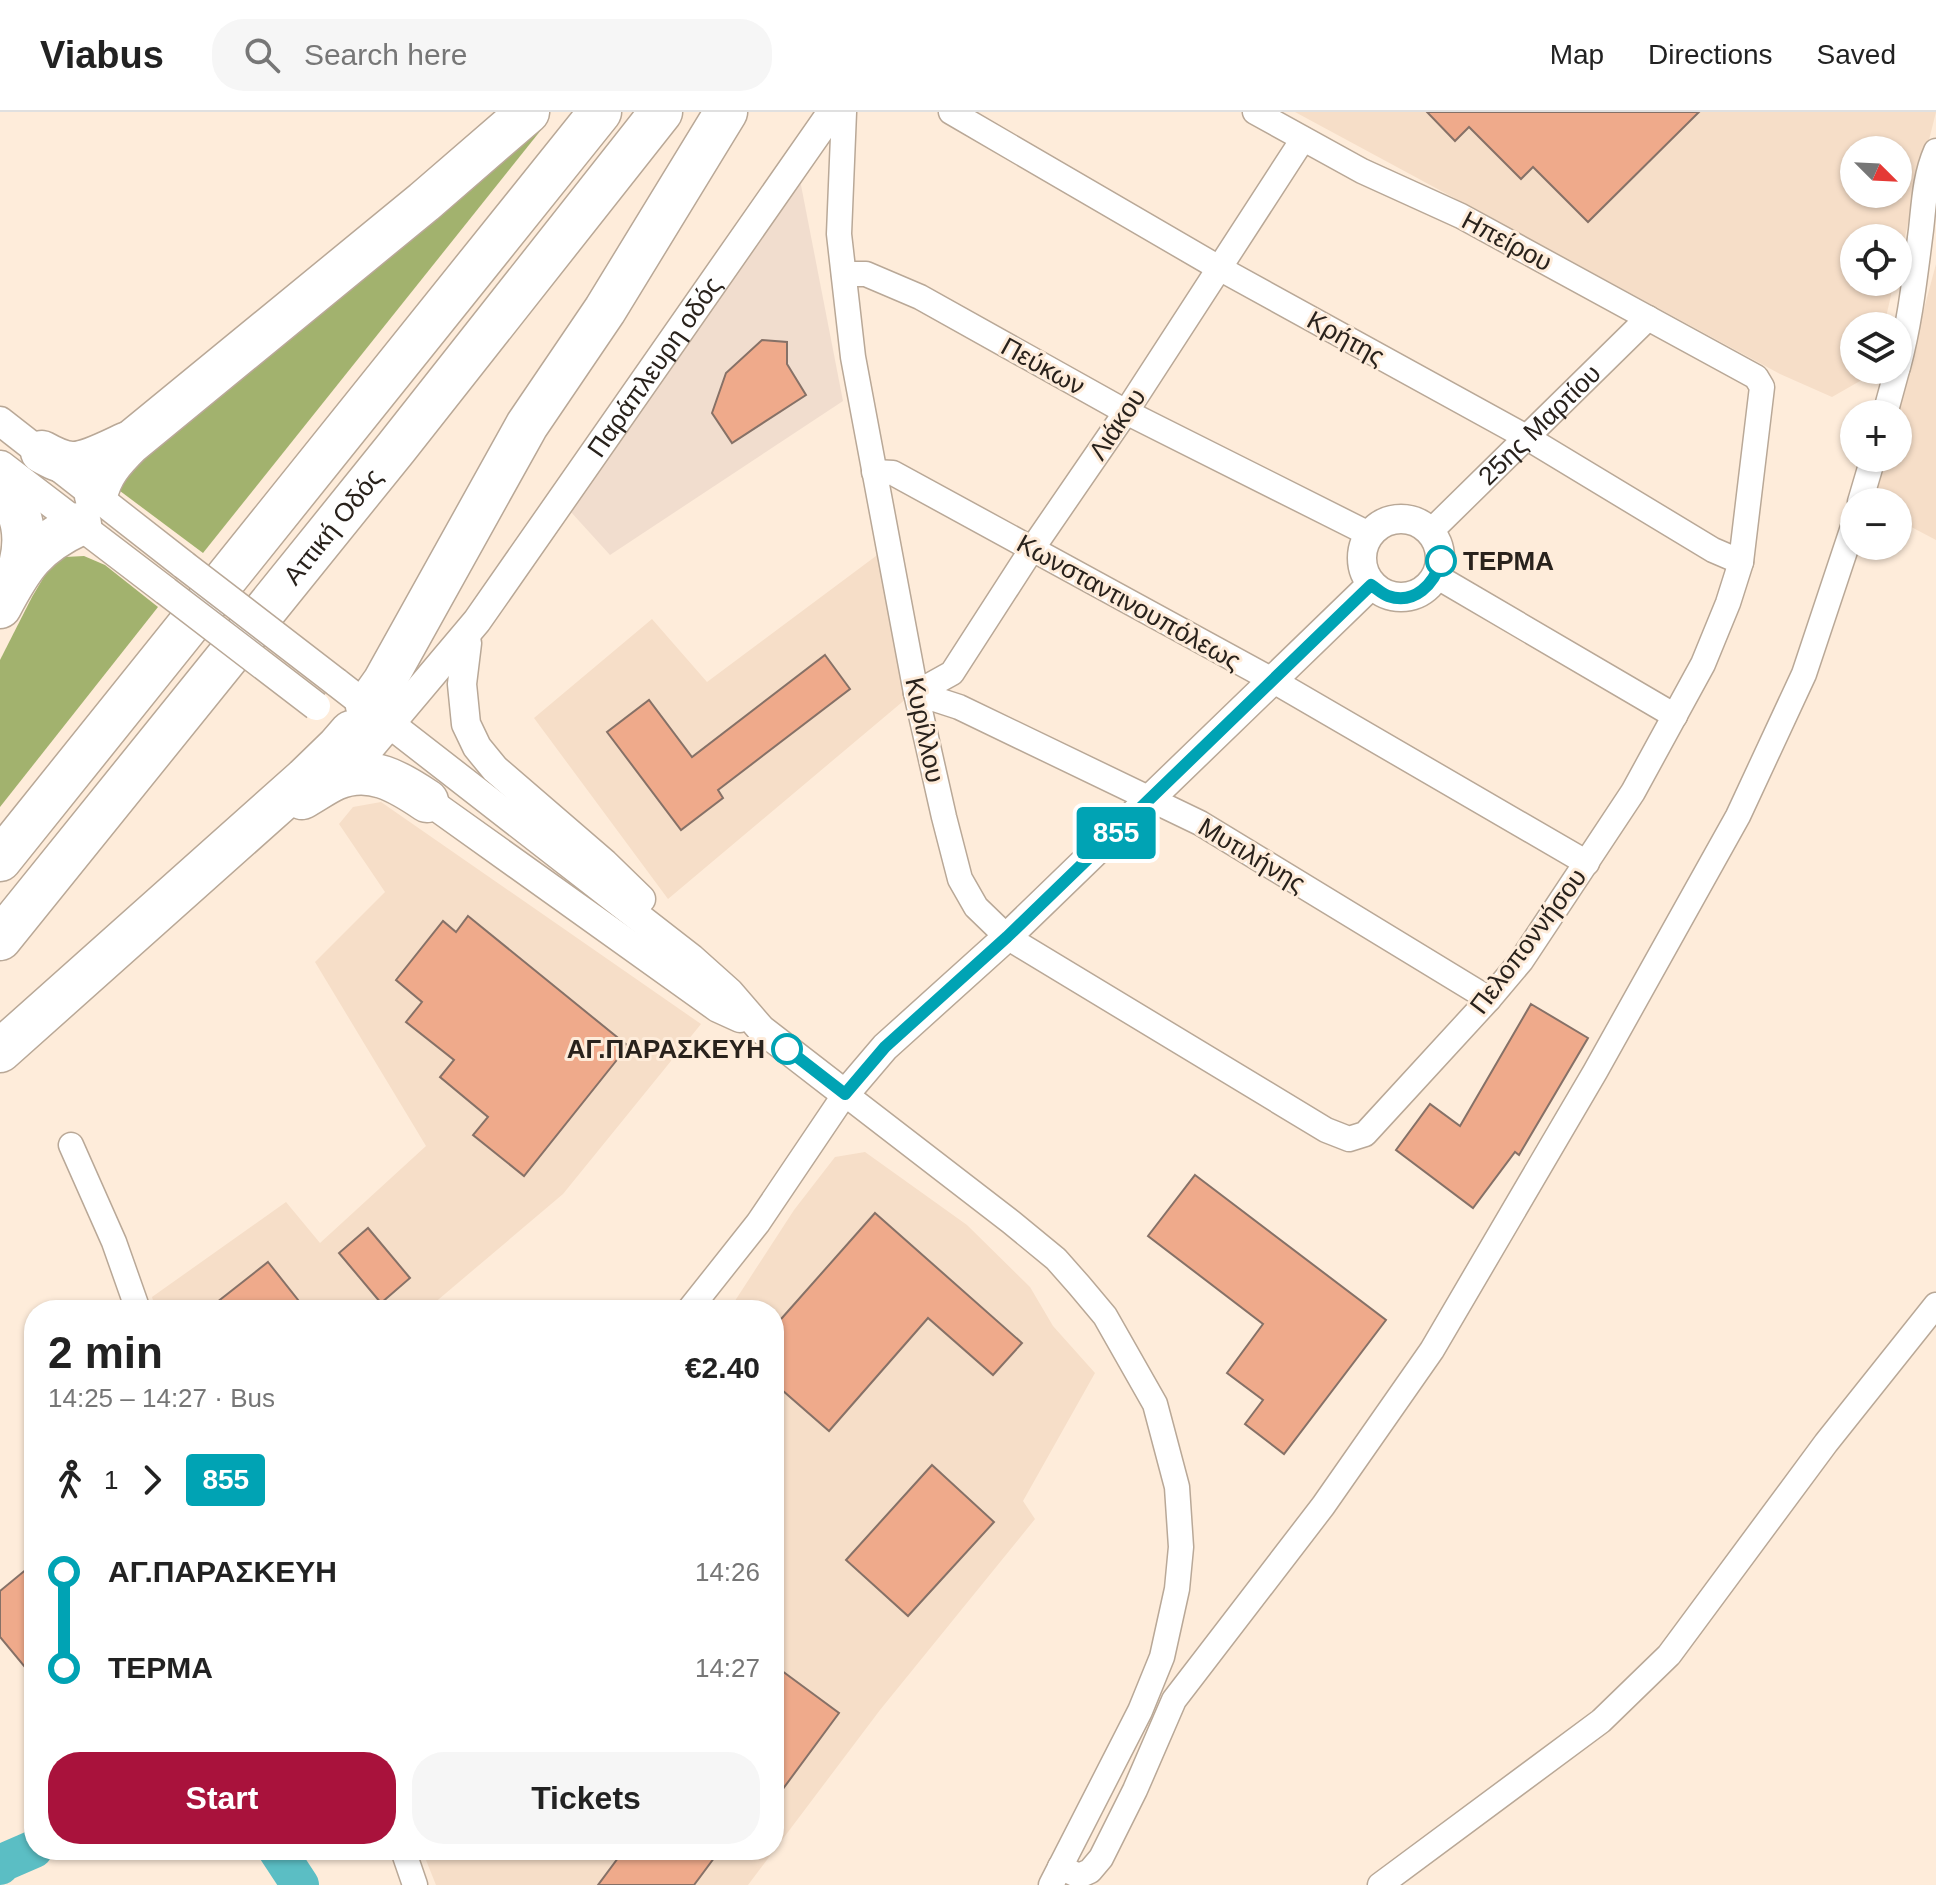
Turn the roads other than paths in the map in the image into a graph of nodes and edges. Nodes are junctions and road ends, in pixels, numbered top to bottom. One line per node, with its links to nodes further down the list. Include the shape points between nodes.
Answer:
1 (528, 112): 19 (highway)
2 (600, 112): 41 (highway, Αττική Οδός)
3 (661, 112): 44 (highway, Αττική Οδός)
4 (726, 112): 37 (highway, via 527,425 398,656)
5 (832, 112): 33 (street, Παράπλευρη οδός)
6 (844, 112): 12 (street, Κυρίλλου, via 839,234)
7 (951, 112): 11 (street, Κρήτης)
8 (1255, 112): 9 (street, Ηπείρου)
9 (1303, 139): 11 (street, Λιάκου); 14 (street, Ηπείρου, via 1461,216)
10 (1936, 151): 13 (street, via 1928,170)
11 (1219, 268): 16 (street, Λιάκου); 18 (street, Κρήτης)
12 (844, 274): 16 (street, Πεύκων, via 866,274 920,297); 22 (street, Κυρίλλου)
13 (1909, 312)
14 (1648, 318): 15 (street, Ηπείρου); 18 (street, 25ης Μαρτίου)
15 (1756, 377): 29 (street, Πελοποννήσου, via 1762,387)
16 (1126, 412): 26 (street, Πεύκων); 27 (street, Λιάκου)
17 (0, 421): 20 (street)
18 (1526, 437): 25 (street, 25ης Μαρτίου); 29 (street, Κρήτης)
19 (130, 443): 20 (highway, via 72,463); 24 (highway, via 99,480)
20 (42, 452): 24 (street)
21 (0, 464): 24 (street)
22 (874, 472): 27 (street, Κωνσταντινουπόλεως, via 893,473); 35 (street, Κυρίλλου)
23 (0, 479): 32 (highway, via 18,508 24,556)
24 (91, 514): 32 (highway, via 41,547); 37 (street, bridge, via 143,534); 37 (street, bridge, via 117,553 316,706)
25 (1431, 531): 26 (street, via 1399,518 1382,522); 30 (street, via 1441,561)
26 (1369, 534): 31 (street, via 1362,551)
27 (1032, 549): 34 (street, Κωνσταντινουπόλεως); 35 (street, Λιάκου, via 952,673)
28 (1842, 560): 56 (street, via 1804,674 1738,816 1432,1350 1323,1506 1174,1700 1101,1858 1079,1876)
29 (1741, 562): 36 (street, Πελοποννήσου, via 1703,664)
30 (1436, 576): 31 (street, via 1424,591 1406,598 1387,596); 36 (street)
31 (1371, 585): 34 (street)
32 (8, 591)
33 (472, 632): 37 (street, Παράπλευρη οδός); 37 (street, Παράπλευρη οδός, via 450,677); 45 (street, via 462,684 466,724 477,747 495,769 604,863)
34 (1272, 680): 38 (street); 42 (street, Κωνσταντινουπόλεως)
35 (916, 693): 38 (street, Μυτιλήνης, via 959,707); 43 (street, Κυρίλλου, via 960,879 976,907)
36 (1675, 716): 42 (street, Πελοποννήσου)
37 (378, 723): 39 (street, via 411,788); 40 (highway, via 326,760); 45 (street)
38 (1150, 800): 43 (street); 46 (street, Μυτιλήνης, via 1200,823)
39 (427, 801): 40 (highway, via 387,777 358,773 336,779); 47 (street, via 718,1008)
40 (249, 828): 48 (highway)
41 (0, 860)
42 (1587, 863): 46 (street, Πελοποννήσου)
43 (1007, 937): 49 (street, via 885,1047); 50 (street, Κυρίλλου)
44 (0, 939)
45 (691, 958): 47 (street)
46 (1489, 999): 50 (street, Πελοποννήσου, via 1365,1134)
47 (761, 1029): 49 (street)
48 (0, 1051)
49 (845, 1094): 53 (street, via 758,1223); 56 (street, via 1056,1259 1105,1316 1155,1404 1177,1487 1177,1589 1162,1657 1140,1711)
50 (1349, 1139)
51 (71, 1145): 52 (street)
52 (134, 1300)
53 (697, 1300)
54 (1936, 1305): 58 (street, via 1669,1655 1601,1721)
55 (406, 1860): 57 (street)
56 (1056, 1876)
57 (415, 1885)
58 (1380, 1885)

